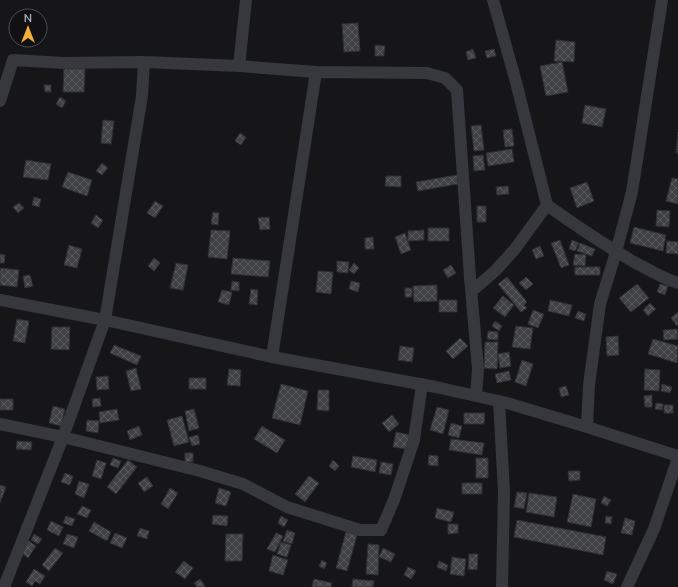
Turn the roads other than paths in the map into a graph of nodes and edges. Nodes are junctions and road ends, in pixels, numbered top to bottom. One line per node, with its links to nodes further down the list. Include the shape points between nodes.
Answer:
1 (246, 0): 5 (street)
2 (493, 0): 8 (street)
3 (662, 0): 9 (street, via 632,192)
4 (144, 62): 5 (street); 7 (street, via 64,63 13,60); 13 (street, via 142,96)
5 (239, 66): 6 (street)
6 (316, 72): 11 (street, via 427,73 445,78 457,90); 14 (street)
7 (0, 101)
8 (547, 205): 9 (street); 11 (street, via 515,249)
9 (616, 252): 10 (street, via 664,279); 19 (street, via 600,304 589,385)
10 (678, 283)
11 (472, 292): 16 (street, via 478,368)
12 (0, 300): 13 (street)
13 (105, 320): 14 (street); 20 (street)
14 (272, 357): 15 (street)
15 (422, 384): 16 (street); 20 (street, via 414,440 381,530 360,530 287,507 243,484 200,470)
16 (476, 396): 17 (street)
17 (499, 401): 19 (street); 23 (street, via 504,492)
18 (0, 424): 20 (street)
19 (587, 427): 21 (street)
20 (63, 437): 22 (street)
21 (678, 457): 24 (street, via 654,529)
22 (4, 583)
23 (502, 587)
24 (627, 587)

